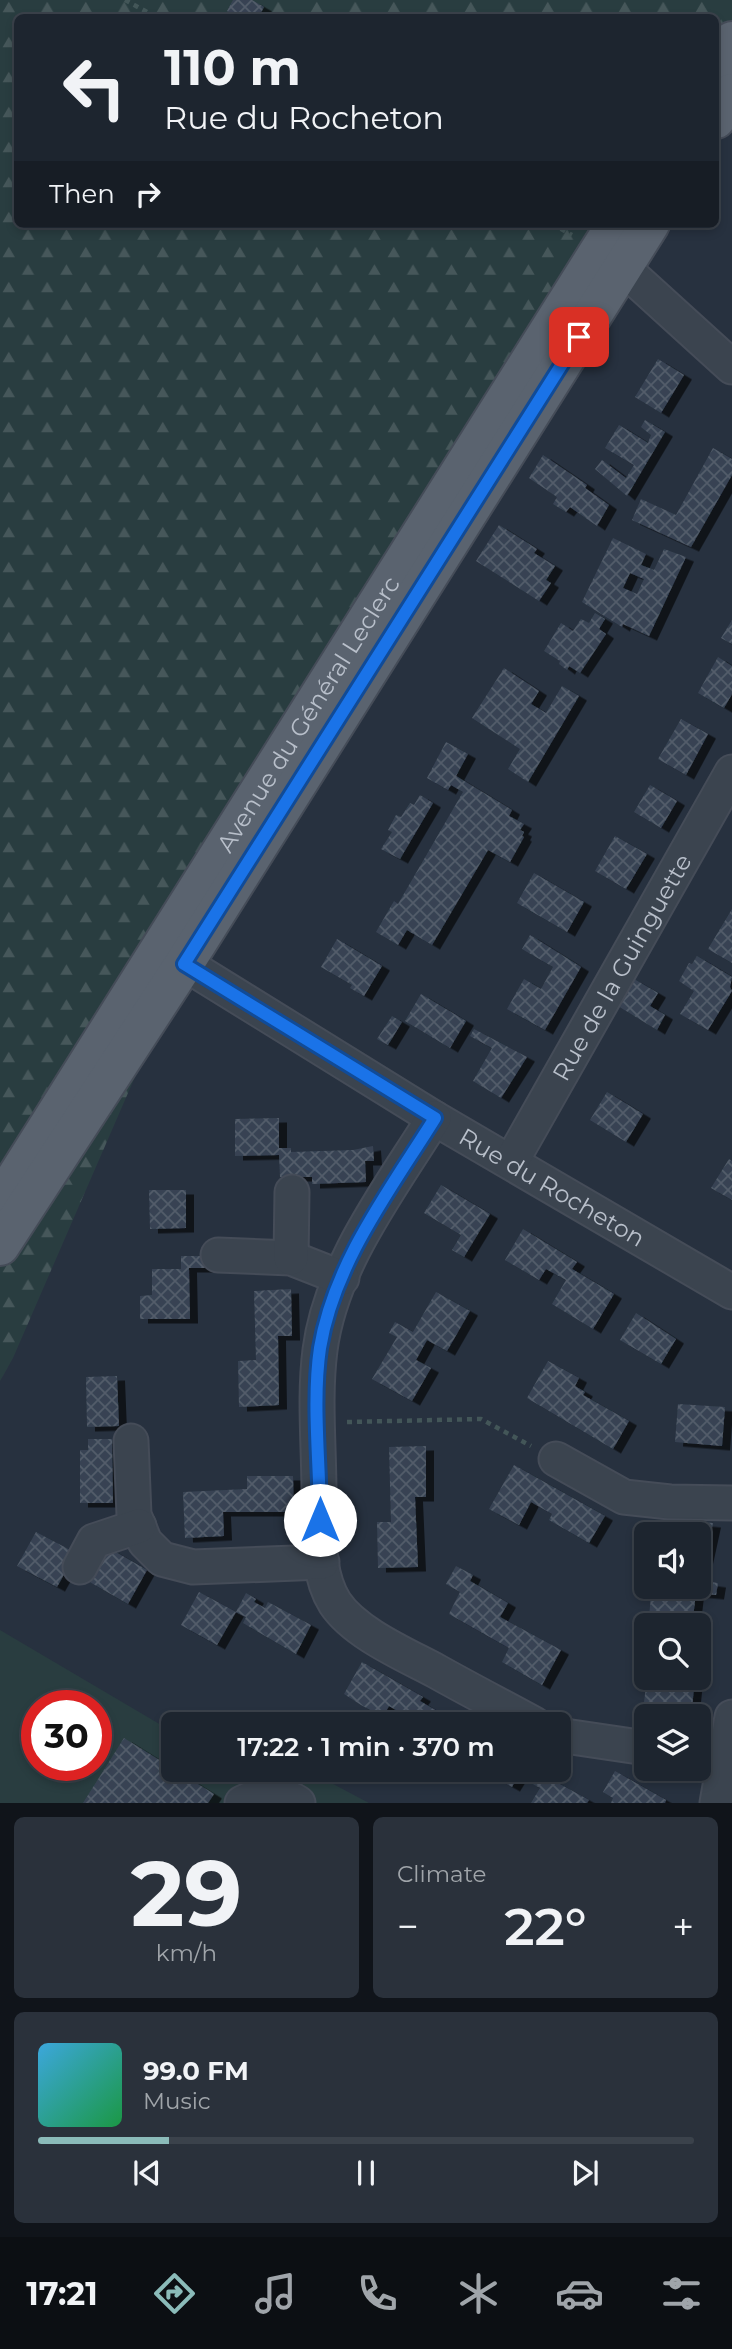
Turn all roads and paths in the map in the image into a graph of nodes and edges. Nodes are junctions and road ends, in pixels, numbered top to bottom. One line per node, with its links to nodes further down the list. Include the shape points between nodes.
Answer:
1 (125, 0): 2 (path)
2 (151, 14)
3 (732, 41): 4 (main road)
4 (719, 61)
5 (732, 93): 6 (main road)
6 (719, 114)
7 (614, 228): 12 (main road, Avenue du Général Leclerc)
8 (648, 228): 9 (main road, Avenue du Général Leclerc)
9 (623, 268): 10 (street); 12 (main road, Avenue du Général Leclerc)
10 (732, 367)
11 (732, 772): 14 (street, Rue de la Guinguette)
12 (172, 956): 13 (street, Rue du Rocheton); 16 (main road, Avenue du Général Leclerc); 17 (main road, Avenue du Général Leclerc)
13 (435, 1118): 14 (street, Rue du Rocheton); 20 (street, via 368,1225)
14 (511, 1162): 21 (street, Rue du Rocheton)
15 (292, 1192): 19 (street)
16 (0, 1203)
17 (0, 1246)
18 (218, 1255): 19 (street)
19 (291, 1258): 20 (street)
20 (342, 1278): 22 (street, via 328,1311 320,1350)
21 (732, 1292)
22 (318, 1423): 24 (path, via 481,1419); 27 (street)
23 (131, 1441): 26 (street, via 134,1515)
24 (556, 1459): 25 (street, via 624,1497)
25 (732, 1503)
26 (139, 1526): 27 (street, via 145,1542 162,1559 193,1567); 28 (street, via 94,1541)
27 (322, 1562): 29 (street, via 324,1580 336,1604 361,1628)
28 (79, 1567)
29 (512, 1712)
30 (732, 1717): 33 (street)
31 (571, 1737): 32 (street)
32 (634, 1746)
33 (712, 1755): 36 (street)
34 (242, 1803): 35 (street, via 255,1797)
35 (298, 1803)
36 (718, 1803)

